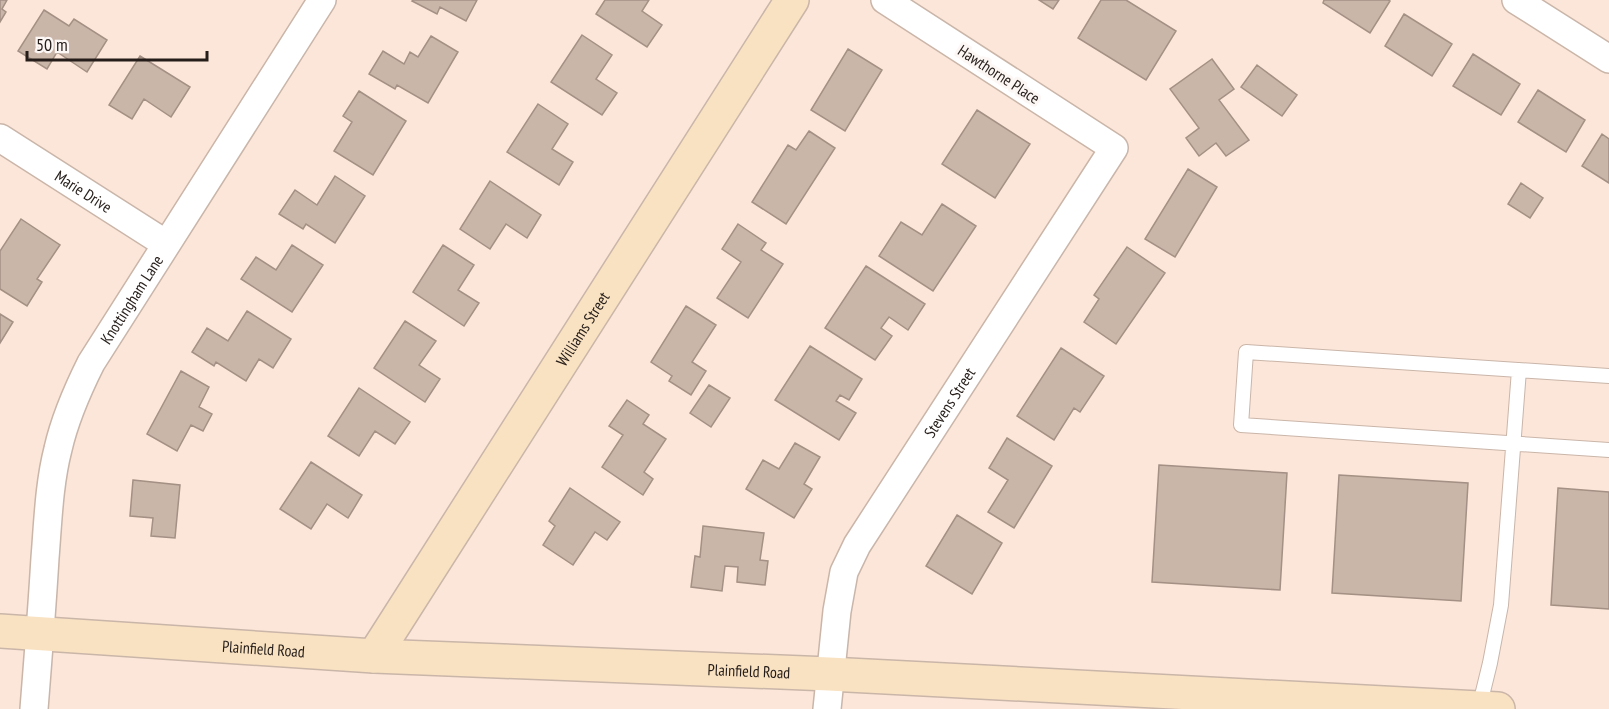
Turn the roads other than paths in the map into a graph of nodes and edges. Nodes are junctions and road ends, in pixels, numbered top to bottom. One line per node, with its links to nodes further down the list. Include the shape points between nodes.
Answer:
1 (322, 0): 8 (street, Knottingham Lane)
2 (792, 0): 15 (main road, Williams Street)
3 (885, 0): 7 (street, Hawthorne Place)
4 (1516, 0): 5 (street)
5 (1609, 59)
6 (0, 138): 8 (street, Marie Drive)
7 (1114, 148): 16 (street, Stevens Street, via 857,544 844,572)
8 (166, 244): 14 (street, Knottingham Lane, via 91,363 67,417 52,479)
9 (1520, 370): 10 (lane); 11 (lane); 11 (lane, via 1246,352 1241,425)
10 (1609, 376)
11 (1515, 444): 12 (lane); 19 (lane, via 1501,605)
12 (1609, 450)
13 (0, 631): 14 (main road, Plainfield Road)
14 (40, 634): 15 (main road, Plainfield Road); 17 (street, Knottingham Lane)
15 (374, 656): 16 (main road, Plainfield Road)
16 (829, 674): 18 (street, Stevens Street); 19 (main road, Plainfield Road)
17 (34, 709)
18 (827, 709)
19 (1485, 709)

